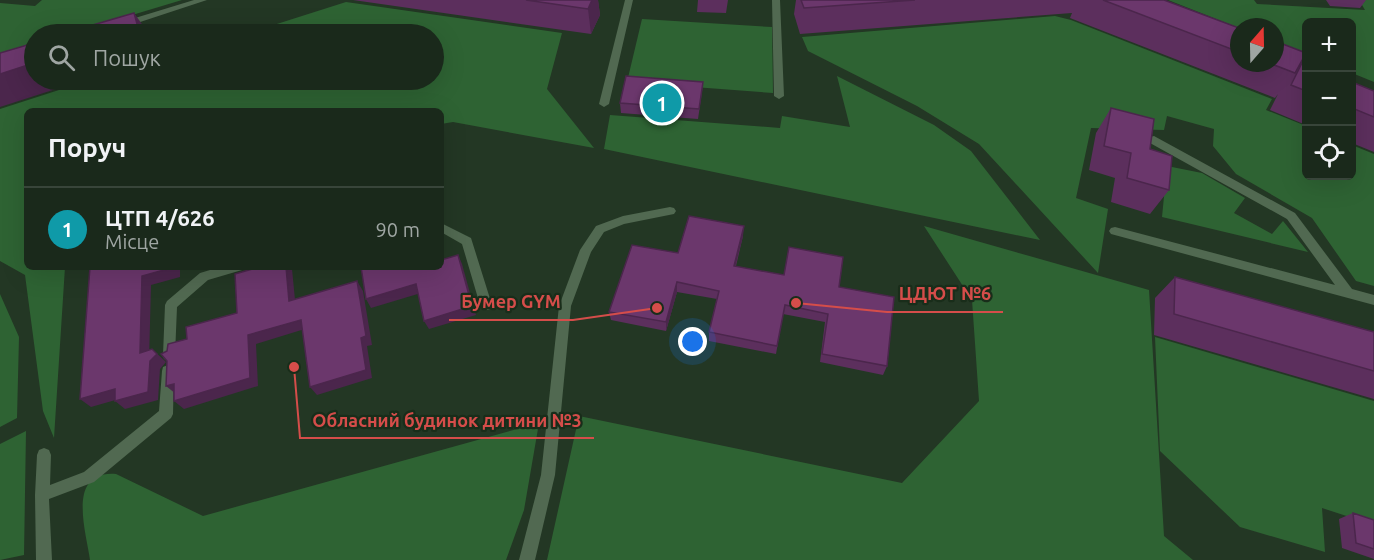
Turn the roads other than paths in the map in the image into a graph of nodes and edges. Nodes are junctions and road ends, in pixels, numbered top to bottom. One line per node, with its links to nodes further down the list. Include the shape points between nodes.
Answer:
1 (203, 0): 4 (lane)
2 (629, 0): 6 (lane)
3 (776, 0): 5 (lane)
4 (127, 24)
5 (779, 96)
6 (604, 104)
7 (1154, 140): 12 (lane, via 1291,216)
8 (670, 211): 18 (lane, via 600,229 582,259 565,306 548,476)
9 (444, 229): 14 (lane, via 467,241)
10 (1115, 231): 12 (lane)
11 (227, 270): 16 (lane, via 204,276 171,305 166,414 89,477)
12 (1349, 294): 13 (lane)
13 (1374, 300)
14 (486, 305)
15 (44, 455): 16 (lane)
16 (42, 495): 17 (lane)
17 (44, 560)
18 (527, 560)

